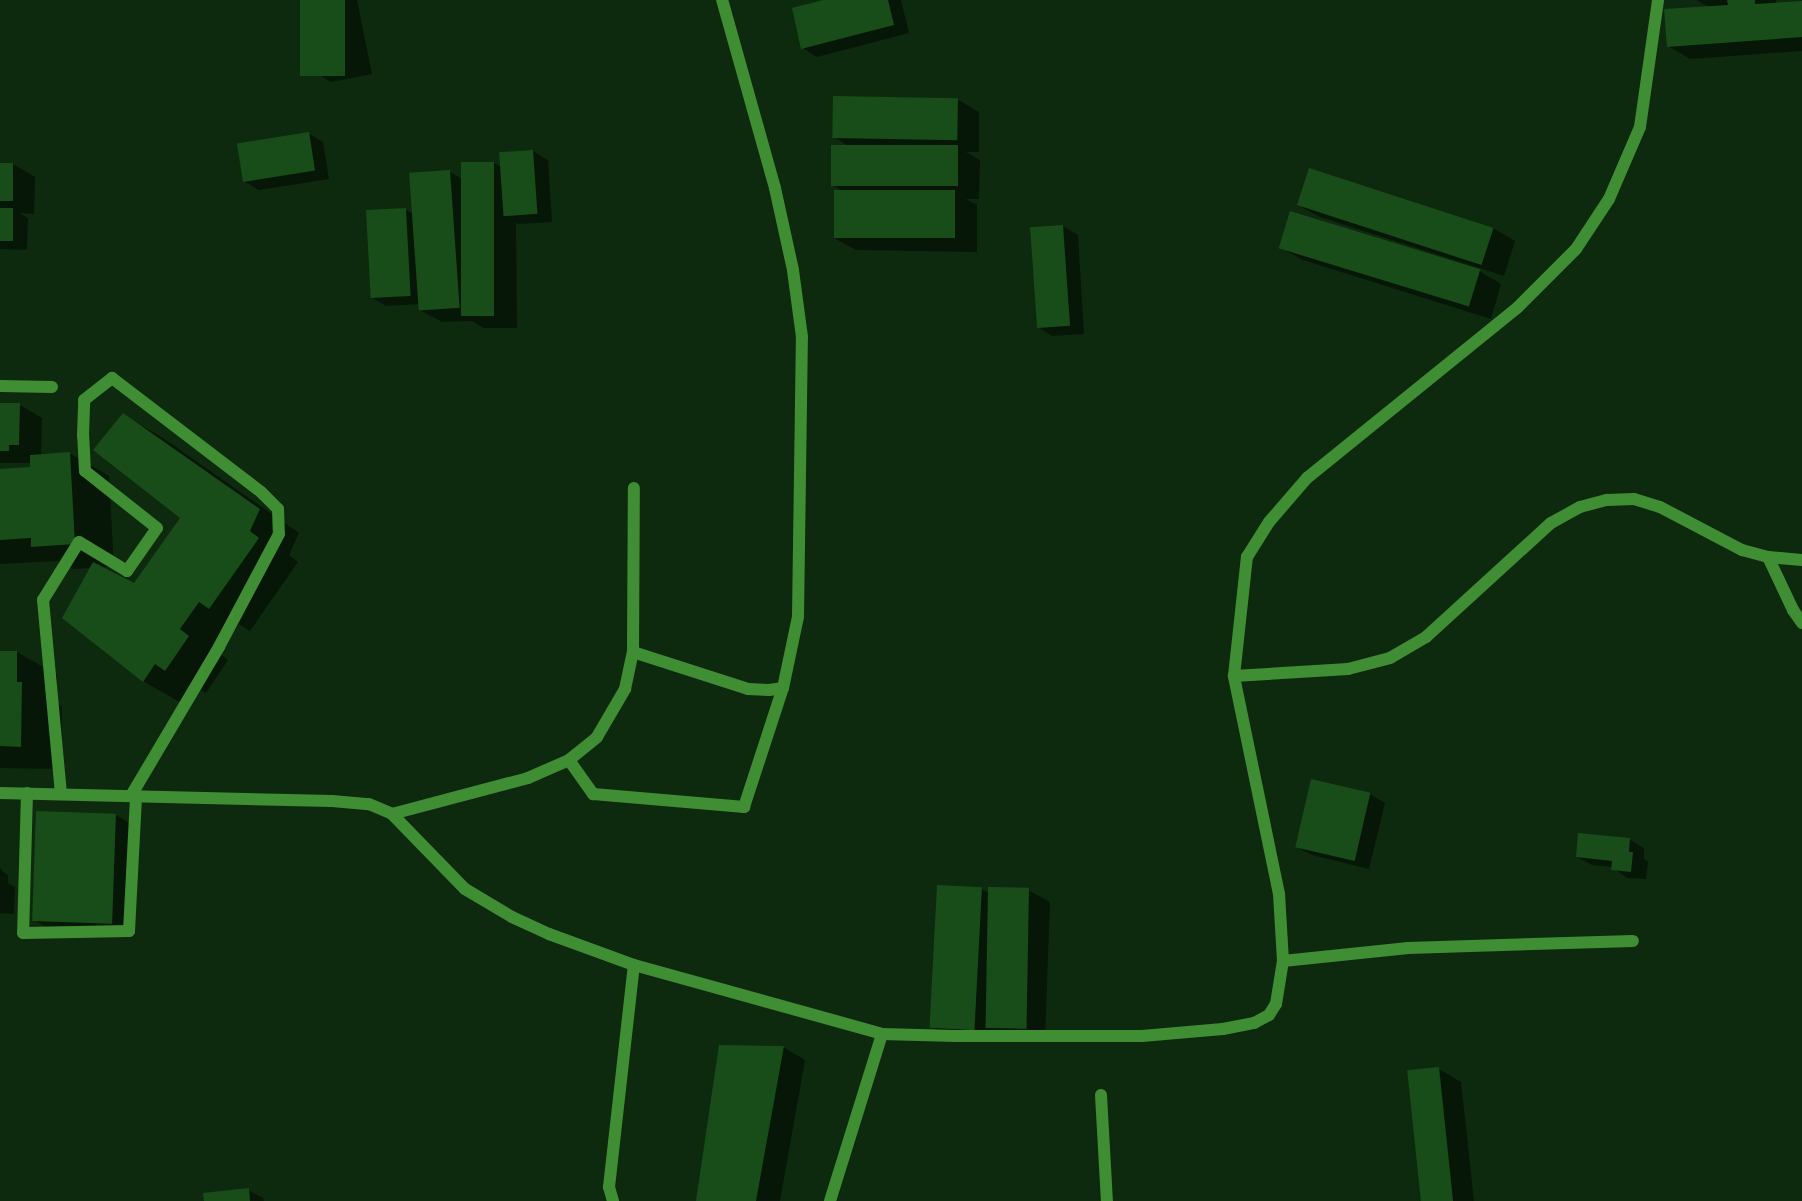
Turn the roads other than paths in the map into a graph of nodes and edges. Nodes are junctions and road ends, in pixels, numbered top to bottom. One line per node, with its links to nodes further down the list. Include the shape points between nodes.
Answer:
1 (722, 0): 11 (street, via 775,188 793,270 802,337 798,617)
2 (1658, 0): 10 (street, via 1640,127 1608,199 1576,249 1517,308 1307,478 1269,522 1247,557)
3 (0, 386): 4 (street)
4 (52, 387)
5 (634, 488): 9 (street)
6 (1768, 557): 7 (street); 8 (street); 10 (street, via 1742,550 1660,507 1634,499 1608,500 1580,507 1551,523 1426,637 1390,658 1348,669)
7 (1802, 560)
8 (1802, 623)
9 (633, 652): 11 (street, via 748,689); 12 (street, via 625,689 597,737)
10 (1234, 676): 19 (street, via 1279,894)
11 (783, 688): 12 (street, via 744,807 593,794)
12 (569, 760): 17 (street, via 528,778)
13 (0, 793): 14 (street)
14 (27, 793): 15 (street); 16 (street, via 22,933 128,931)
15 (61, 794): 16 (street); 16 (street, via 43,600 80,542 127,571 157,528 85,471 84,400 112,378 261,492 278,509 279,534 219,648)
16 (134, 796): 17 (street, via 332,801 369,804)
17 (392, 814): 20 (street, via 465,889 549,934)
18 (1633, 940): 19 (street, via 1408,948)
19 (1283, 961): 21 (street, via 1276,1004 1269,1015 1254,1023 1223,1029 1142,1036)
20 (634, 965): 21 (street); 23 (street, via 609,1187)
21 (882, 1034): 24 (street)
22 (1101, 1095): 25 (street)
23 (613, 1201)
24 (830, 1201)
25 (1107, 1201)

